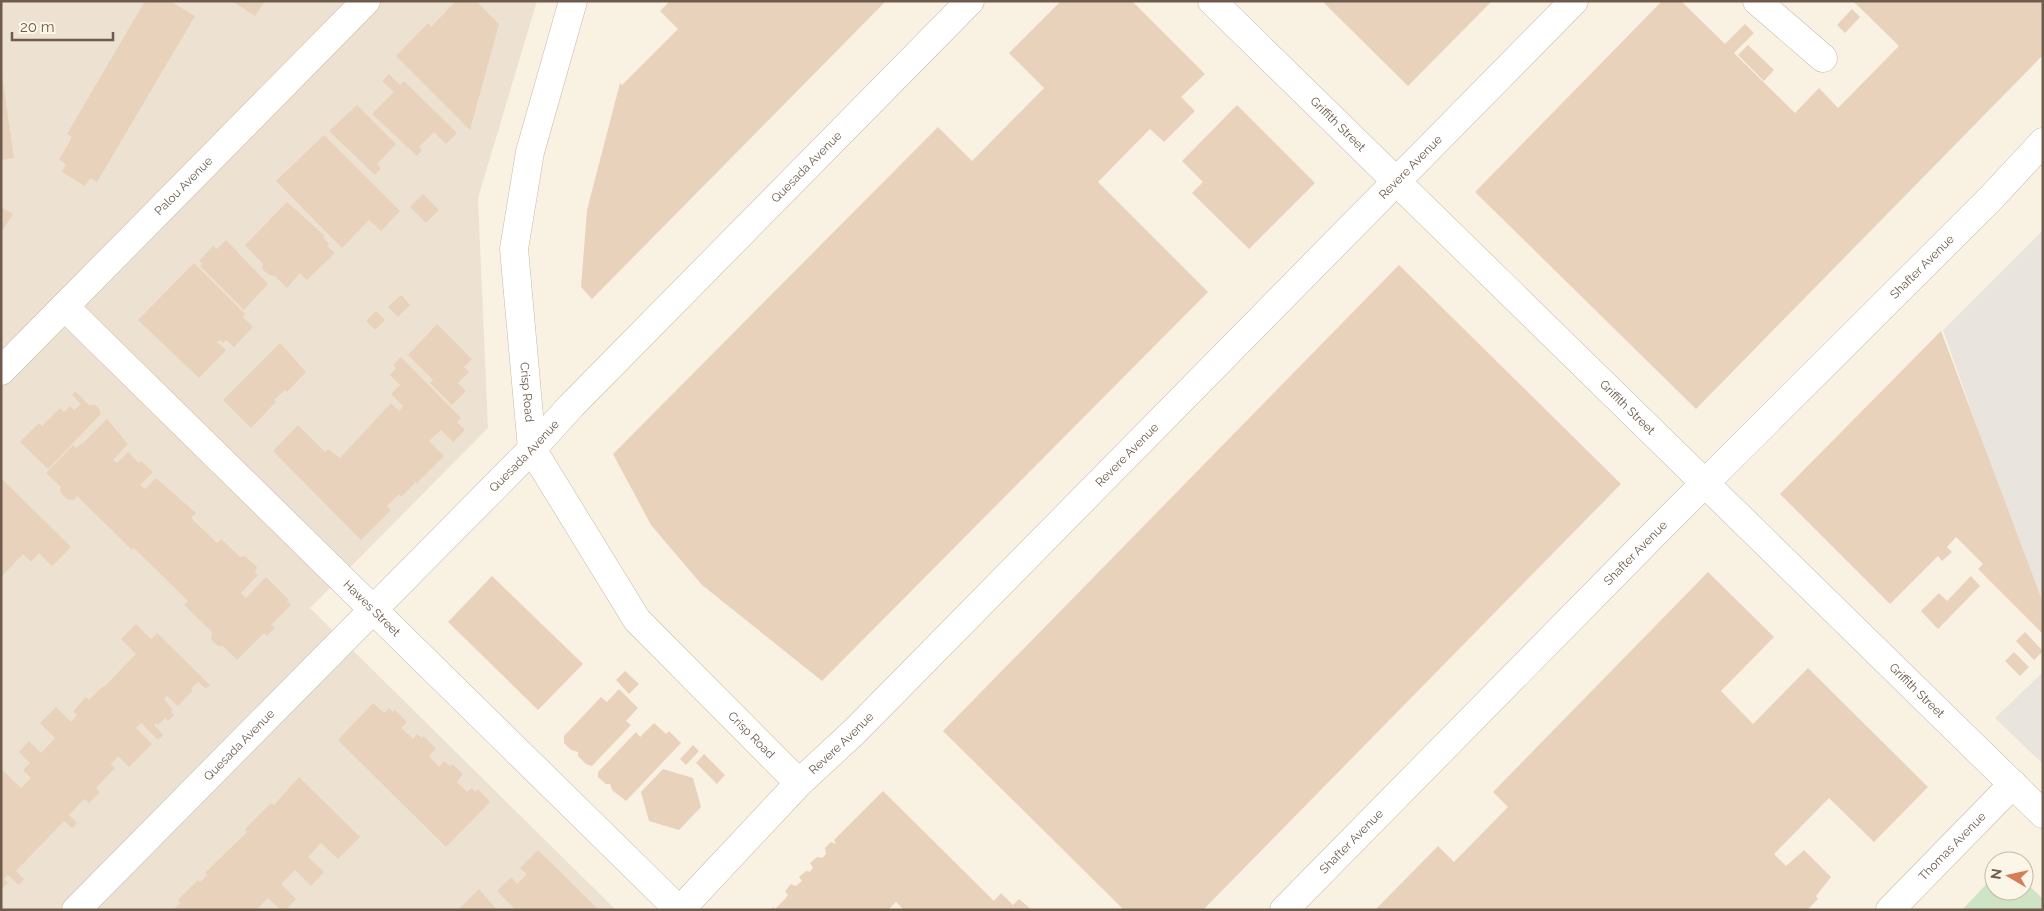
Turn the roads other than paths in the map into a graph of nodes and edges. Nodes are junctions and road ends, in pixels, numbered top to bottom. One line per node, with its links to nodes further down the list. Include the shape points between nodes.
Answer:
1 (366, 1): 10 (street, Palou Avenue)
2 (573, 1): 12 (street, Crisp Road, via 530,152 514,249)
3 (970, 1): 12 (street, Quesada Avenue)
4 (1212, 1): 9 (street, Griffith Street)
5 (1574, 1): 9 (street, Revere Avenue)
6 (1758, 1): 7 (street)
7 (1823, 58)
8 (2043, 142): 13 (street, Shafter Avenue)
9 (1397, 181): 13 (street, Griffith Street); 15 (street, Revere Avenue)
10 (65, 307): 11 (street, Palou Avenue); 14 (street, Hawes Street)
11 (1, 371)
12 (532, 449): 14 (street, Quesada Avenue); 15 (street, Crisp Road, via 636,620)
13 (1705, 482): 16 (street, Griffith Street); 20 (street, Shafter Avenue)
14 (372, 609): 18 (street, Quesada Avenue); 19 (street, Hawes Street)
15 (799, 784): 19 (street, Revere Avenue)
16 (2013, 784): 17 (street, Griffith Street); 21 (street, Thomas Avenue)
17 (2043, 814)
18 (76, 910)
19 (680, 910)
20 (1284, 910)
21 (1890, 910)

